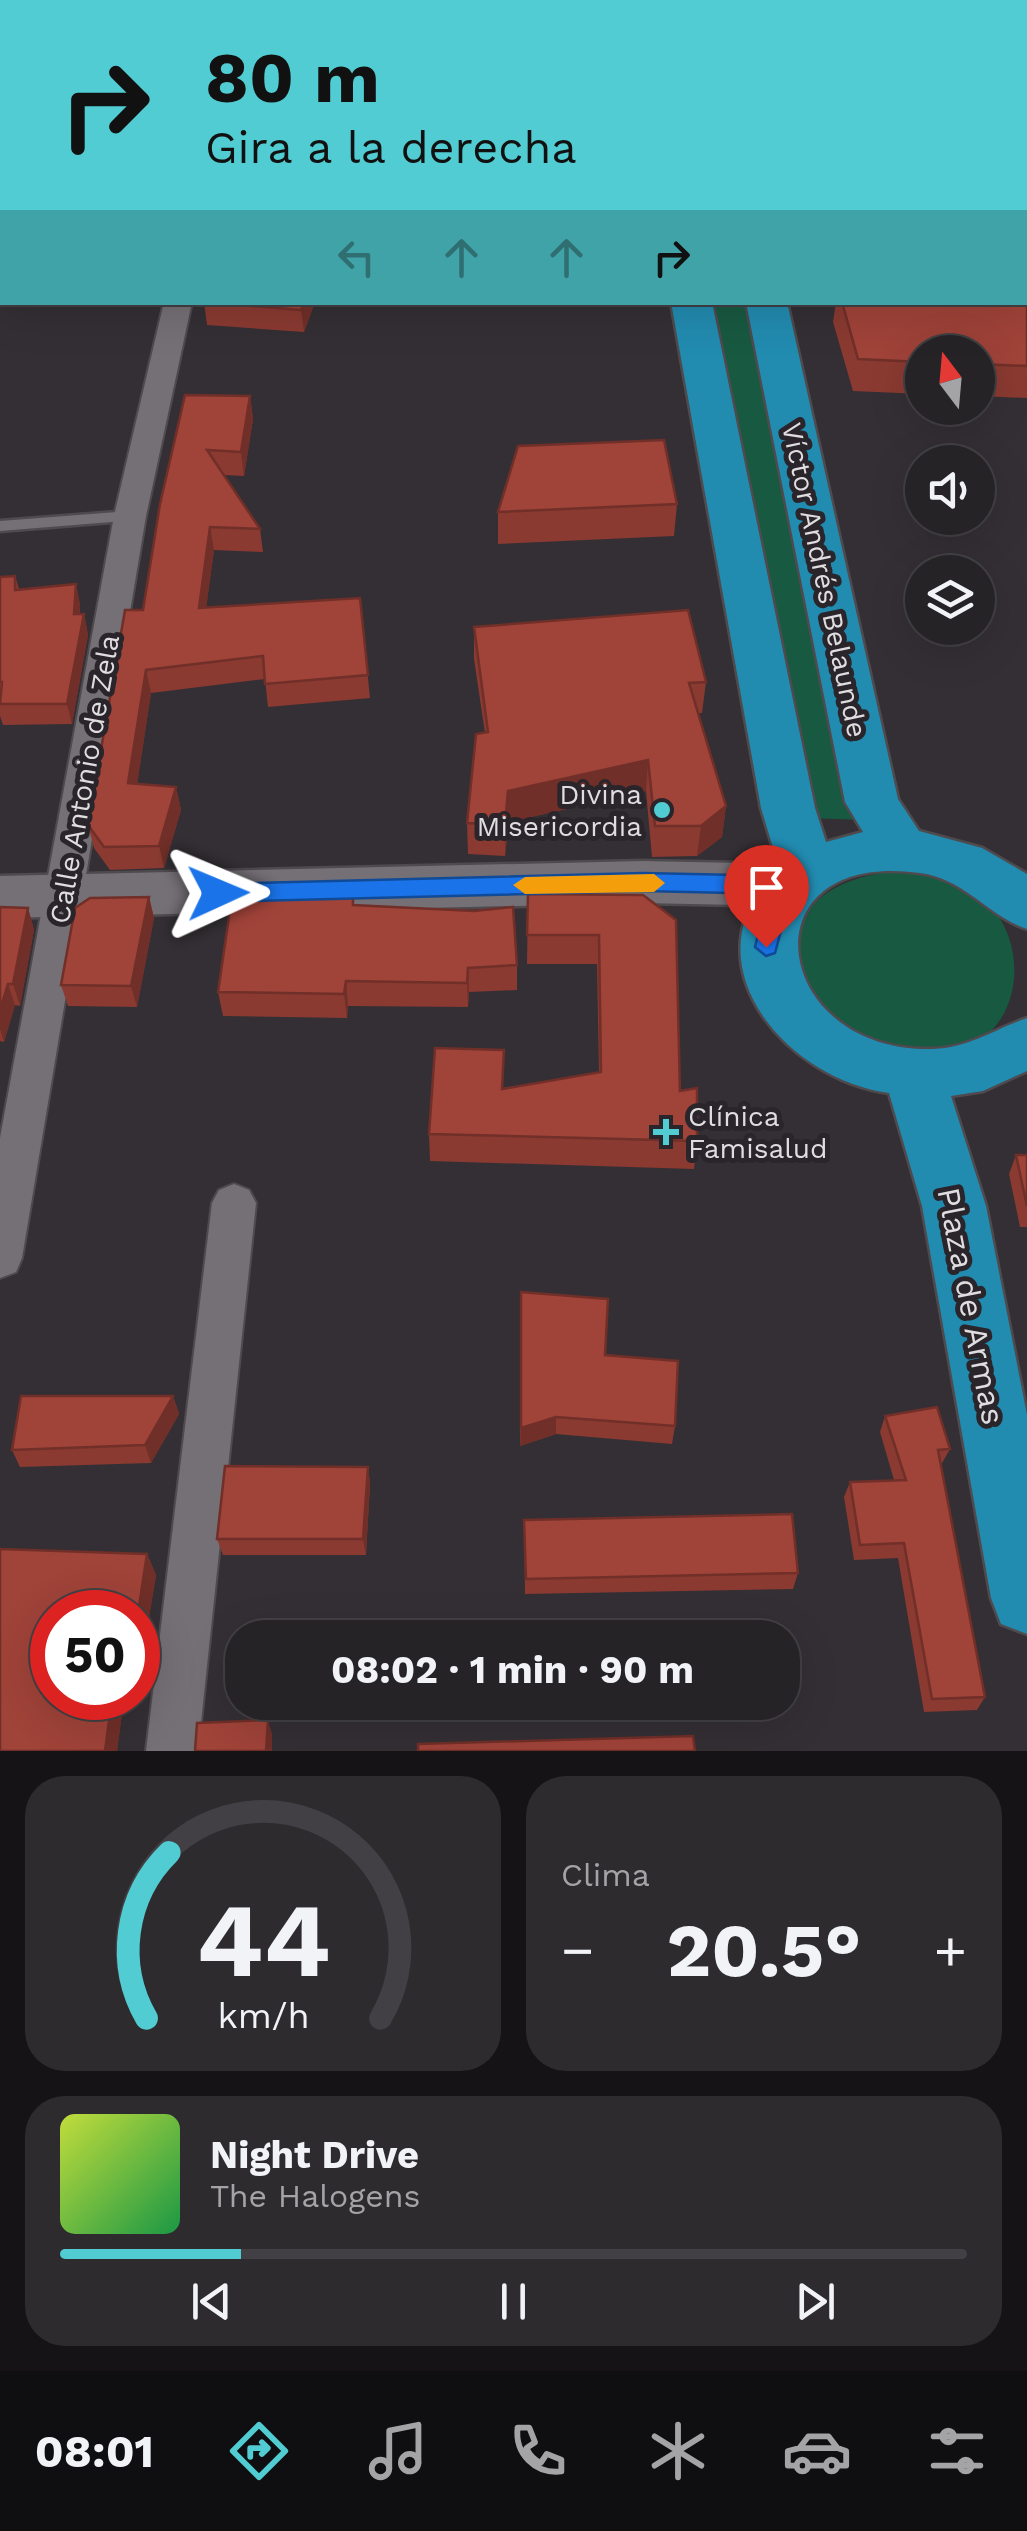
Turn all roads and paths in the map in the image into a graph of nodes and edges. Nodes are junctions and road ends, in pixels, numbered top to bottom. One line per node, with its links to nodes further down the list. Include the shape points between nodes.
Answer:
1 (177, 305): 4 (street, Calle Antonio de Zela)
2 (692, 305): 7 (highway)
3 (767, 305): 6 (highway, Víctor Andrés Belaunde, via 872,802)
4 (130, 516): 5 (lane); 10 (street, Calle Antonio de Zela)
5 (0, 526)
6 (902, 849): 7 (highway, via 868,851); 8 (highway, via 942,855)
7 (801, 879): 10 (main road); 12 (highway, via 774,914 766,947 774,982 794,1016 826,1045 868,1066)
8 (1022, 895)
9 (0, 897): 10 (main road)
10 (64, 897): 14 (street, Calle Antonio de Zela)
11 (1027, 1042): 12 (highway, via 1007,1059 964,1074)
12 (914, 1076): 15 (highway, Plaza de Armas, via 954,1206)
13 (234, 1203): 16 (street)
14 (0, 1258)
15 (1027, 1598)
16 (172, 1751)

